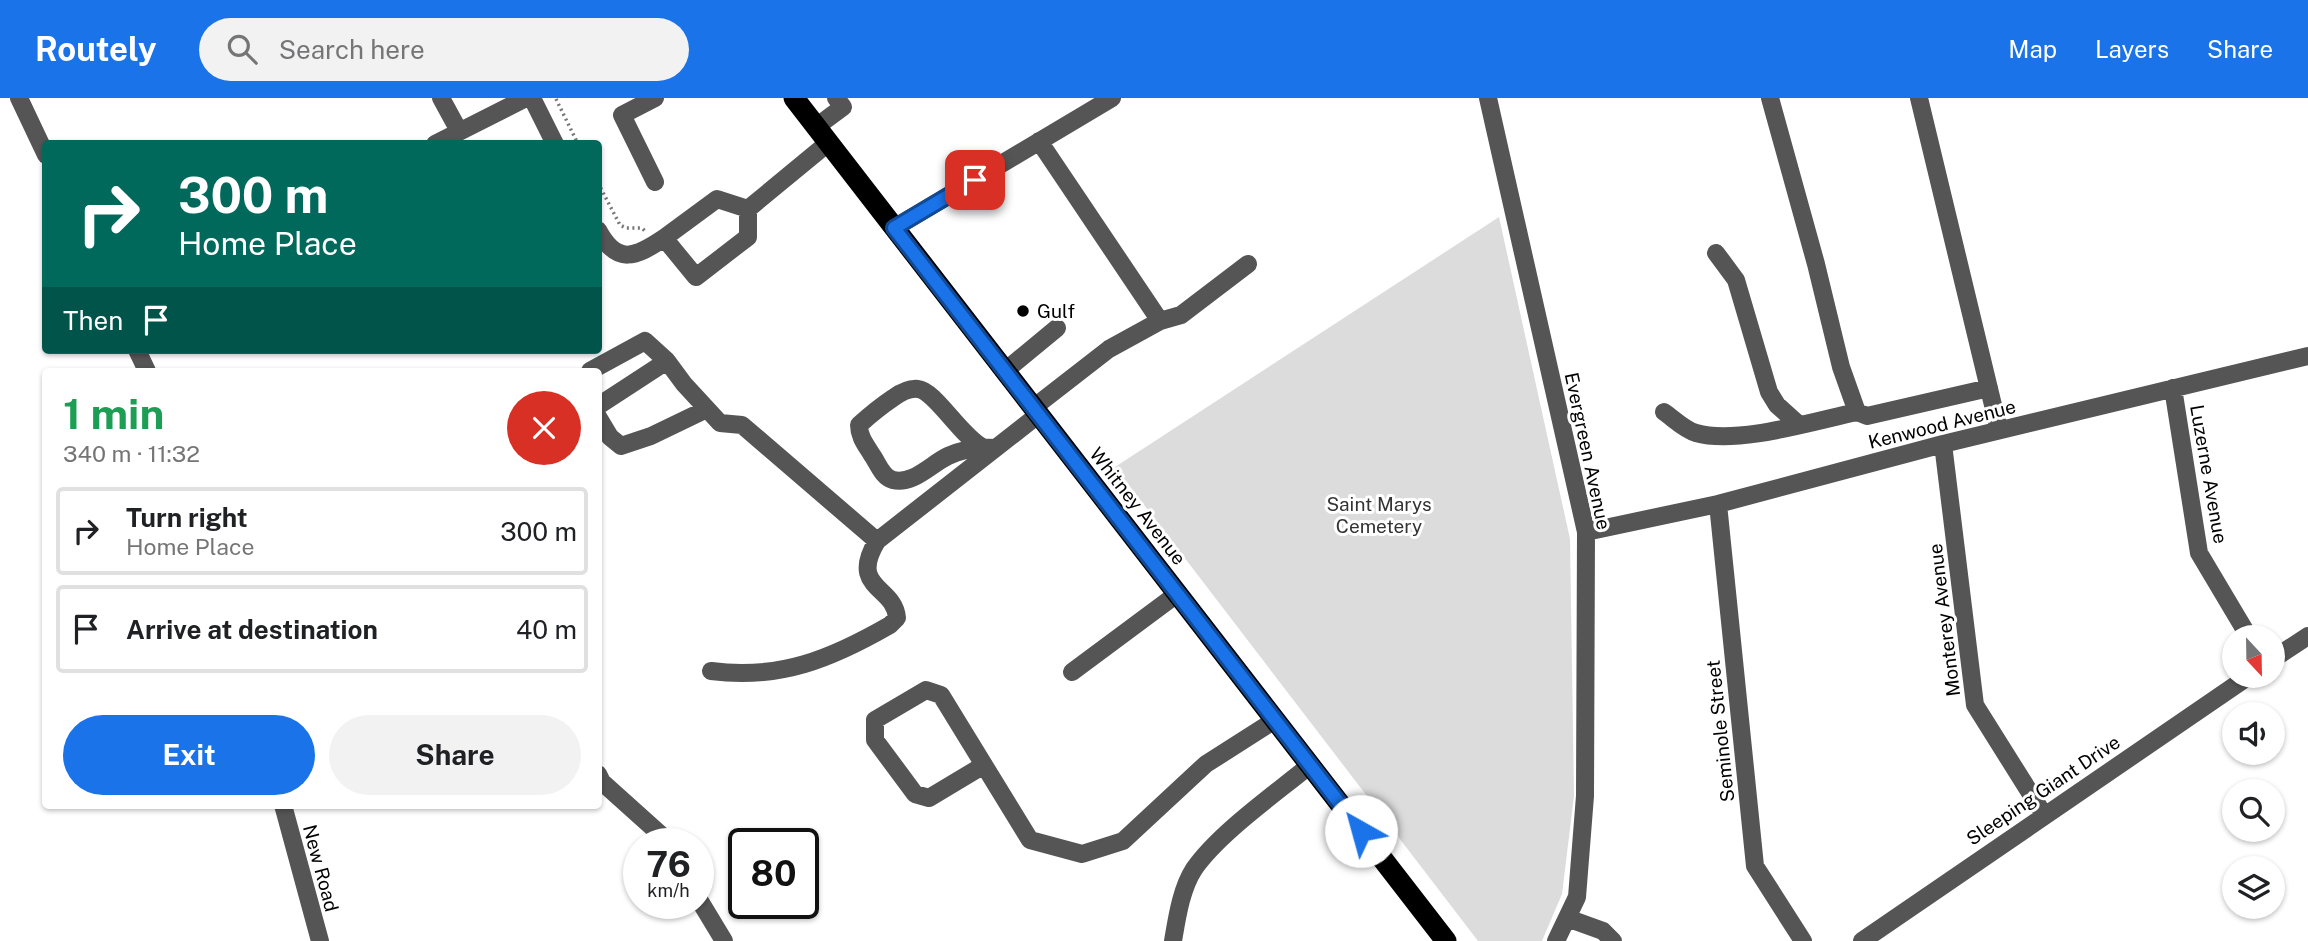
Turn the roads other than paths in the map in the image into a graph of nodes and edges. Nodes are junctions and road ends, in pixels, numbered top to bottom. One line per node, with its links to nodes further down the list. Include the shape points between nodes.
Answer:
1 (19, 98): 17 (street)
2 (441, 98): 12 (street)
3 (526, 98): 12 (street)
4 (532, 98): 15 (street)
5 (655, 98): 18 (street, via 622,115)
6 (794, 98): 13 (highway, Whitney Avenue)
7 (836, 98): 13 (street, via 843,107)
8 (1112, 98): 16 (street)
9 (1488, 98): 44 (street, Evergreen Avenue)
10 (1770, 98): 37 (street)
11 (1919, 98): 31 (street)
12 (459, 131): 14 (street)
13 (822, 135): 19 (street); 20 (highway, Whitney Avenue)
14 (442, 140)
15 (553, 140)
16 (1039, 142): 20 (street); 25 (street)
17 (42, 147)
18 (655, 182)
19 (748, 209): 22 (street, via 717,199); 22 (street, via 748,237 696,277)
20 (894, 228): 30 (highway, Whitney Avenue)
21 (602, 236): 22 (street, via 618,254 635,255)
22 (659, 241)
23 (1716, 253): 39 (street, via 1736,280 1769,392)
24 (1248, 264): 25 (street, via 1181,315)
25 (1160, 321): 35 (street, via 1109,349)
26 (1058, 328): 30 (street)
27 (2308, 356): 32 (street, Kenwood Avenue)
28 (667, 361): 29 (street, via 645,341); 33 (street); 34 (street)
29 (596, 368)
30 (1005, 371): 35 (highway, Whitney Avenue)
31 (1989, 388): 37 (street, via 1867,416); 40 (street)
32 (2173, 388): 40 (street, Kenwood Avenue); 47 (street, Luzerne Avenue, via 2199,553)
33 (602, 403)
34 (706, 409): 38 (street, via 621,446); 45 (street, via 720,423 742,425)
35 (1036, 411): 42 (street); 46 (highway, Whitney Avenue)
36 (1664, 412): 39 (street, via 1693,432 1714,437 1739,437)
37 (1857, 412): 39 (street)
38 (602, 424)
39 (1798, 424)
40 (1999, 430): 41 (street, Kenwood Avenue)
41 (1943, 444): 43 (street, Kenwood Avenue); 58 (street, Monterey Avenue, via 1975,705)
42 (989, 447): 42 (street, via 962,432 931,396 916,388 900,393 859,425 859,433 880,468 893,480 908,478 947,457); 45 (street)
43 (1718, 504): 44 (street, Kenwood Avenue); 68 (street, Seminole Street, via 1755,866)
44 (1586, 532): 60 (street, Evergreen Avenue, via 1586,796 1577,897)
45 (877, 541): 50 (street, via 867,564 870,580 897,610 890,625 833,655 798,667 758,674)
46 (1177, 594): 51 (street); 53 (highway, Whitney Avenue)
47 (2242, 625)
48 (2308, 636): 49 (street)
49 (2286, 650)
50 (711, 671)
51 (1072, 672)
52 (2231, 688): 58 (street, Sleeping Giant Drive)
53 (1275, 720): 54 (street, via 1206,764 1123,841 1082,854 1030,840); 55 (highway, Whitney Avenue)
54 (984, 765): 54 (street, via 940,695 926,690 875,720 875,740 915,794 929,798)
55 (1310, 765): 64 (street, via 1193,870); 65 (highway, Whitney Avenue)
56 (602, 782): 59 (street)
57 (284, 809): 62 (street, New Road)
58 (2043, 814): 69 (street, Sleeping Giant Drive)
59 (653, 828)
60 (1567, 918): 66 (street, Evergreen Avenue); 67 (street, via 1603,931)
61 (711, 919): 63 (street)
62 (320, 941)
63 (724, 941)
64 (1172, 941)
65 (1446, 941)
66 (1556, 941)
67 (1613, 941)
68 (1803, 941)
69 (1862, 941)

